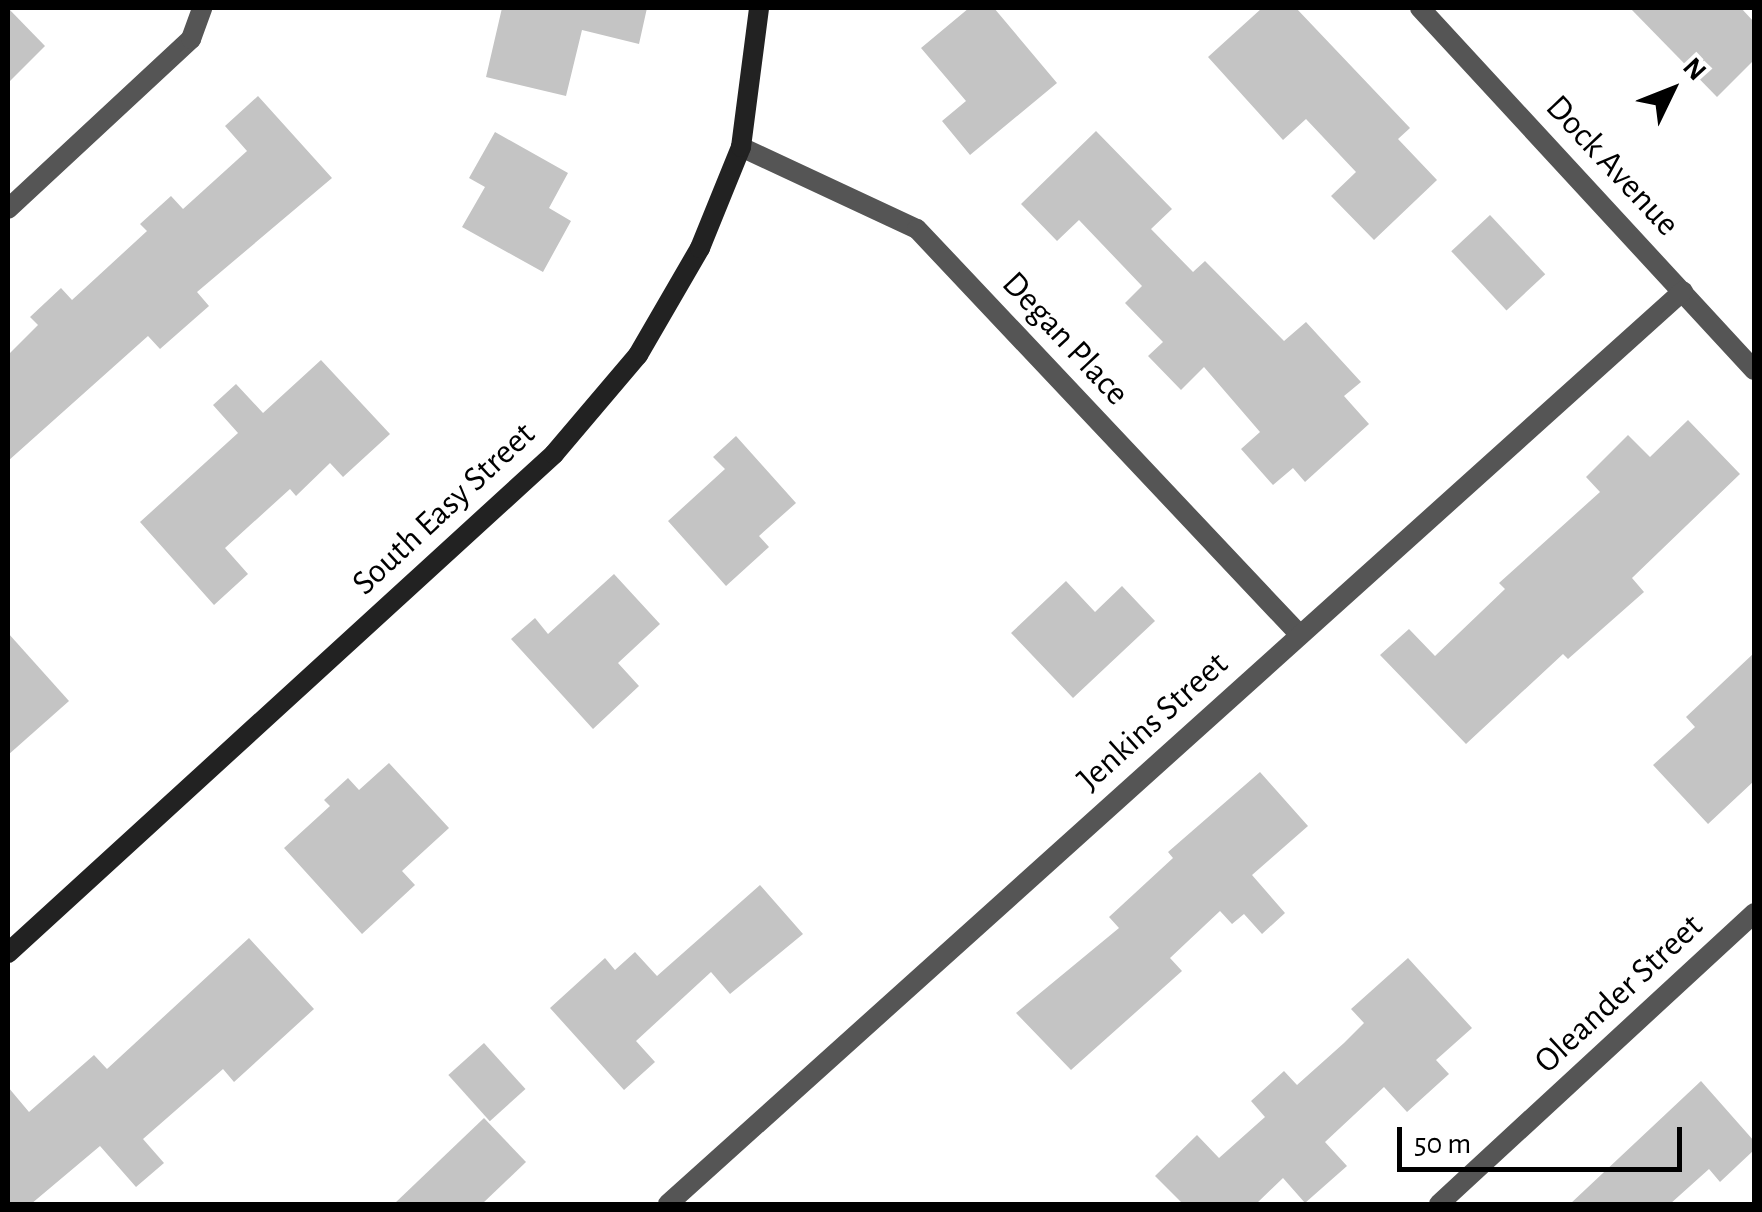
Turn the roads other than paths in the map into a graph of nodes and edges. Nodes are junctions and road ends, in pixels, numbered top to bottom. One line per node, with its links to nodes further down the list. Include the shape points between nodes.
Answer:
1 (202, 8): 5 (street, via 191,39)
2 (759, 8): 4 (street, South Easy Street)
3 (1420, 8): 6 (street, Dock Avenue)
4 (741, 147): 8 (street, Degan Place, via 917,229); 10 (street, South Easy Street, via 700,248 638,354 554,454)
5 (8, 208)
6 (1683, 291): 7 (street, Dock Avenue); 8 (street, Jenkins Street)
7 (1754, 370)
8 (1300, 634): 11 (street, Jenkins Street)
9 (1754, 913): 12 (street, Oleander Street)
10 (8, 953)
11 (668, 1204)
12 (1439, 1204)

